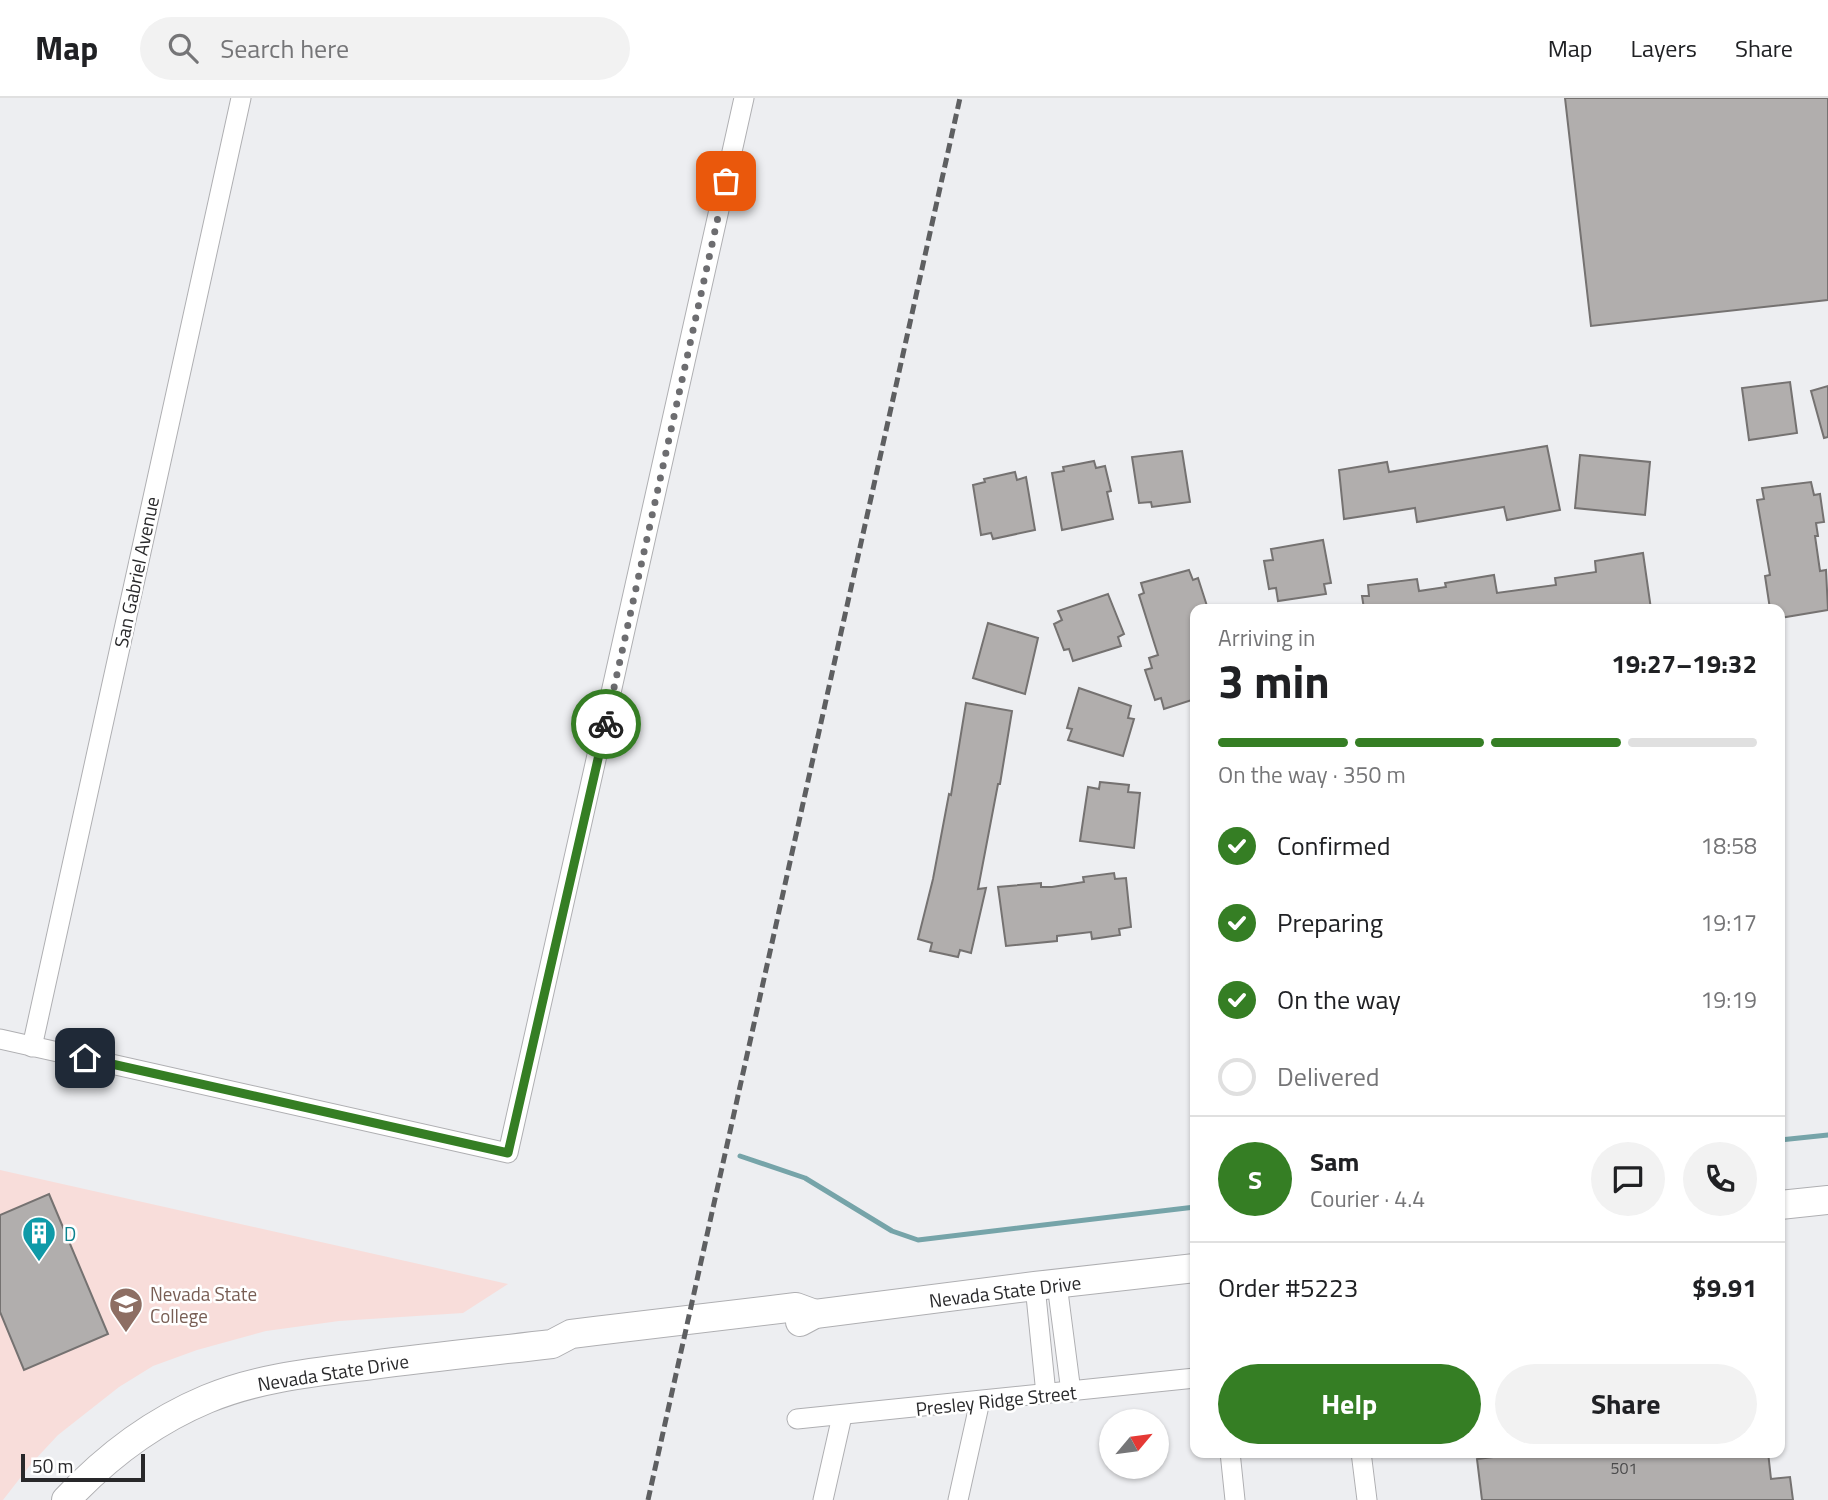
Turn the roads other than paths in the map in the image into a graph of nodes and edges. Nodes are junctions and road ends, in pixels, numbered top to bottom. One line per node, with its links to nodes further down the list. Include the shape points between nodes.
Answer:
1 (241, 98): 4 (street, San Gabriel Avenue)
2 (744, 98): 4 (street, via 508,1153)
3 (0, 1040): 4 (street)
4 (32, 1046)
5 (1828, 1200): 6 (street)
6 (1785, 1204)
7 (1190, 1269): 8 (street, Nevada State Drive)
8 (1046, 1285): 10 (street); 11 (street); 17 (street, Nevada State Drive, via 816,1314 793,1325 569,1352 552,1344 298,1374 252,1384 163,1420 124,1446)
9 (1190, 1379): 10 (street, Presley Ridge Street)
10 (1071, 1392): 11 (street, Presley Ridge Street)
11 (1046, 1394): 12 (street, Presley Ridge Street)
12 (980, 1401): 13 (street, Presley Ridge Street); 19 (street)
13 (842, 1416): 14 (street, Presley Ridge Street); 18 (street)
14 (797, 1419)
15 (1231, 1458): 20 (street)
16 (1362, 1458): 21 (street)
17 (65, 1500)
18 (824, 1500)
19 (958, 1500)
20 (1236, 1500)
21 (1367, 1500)

